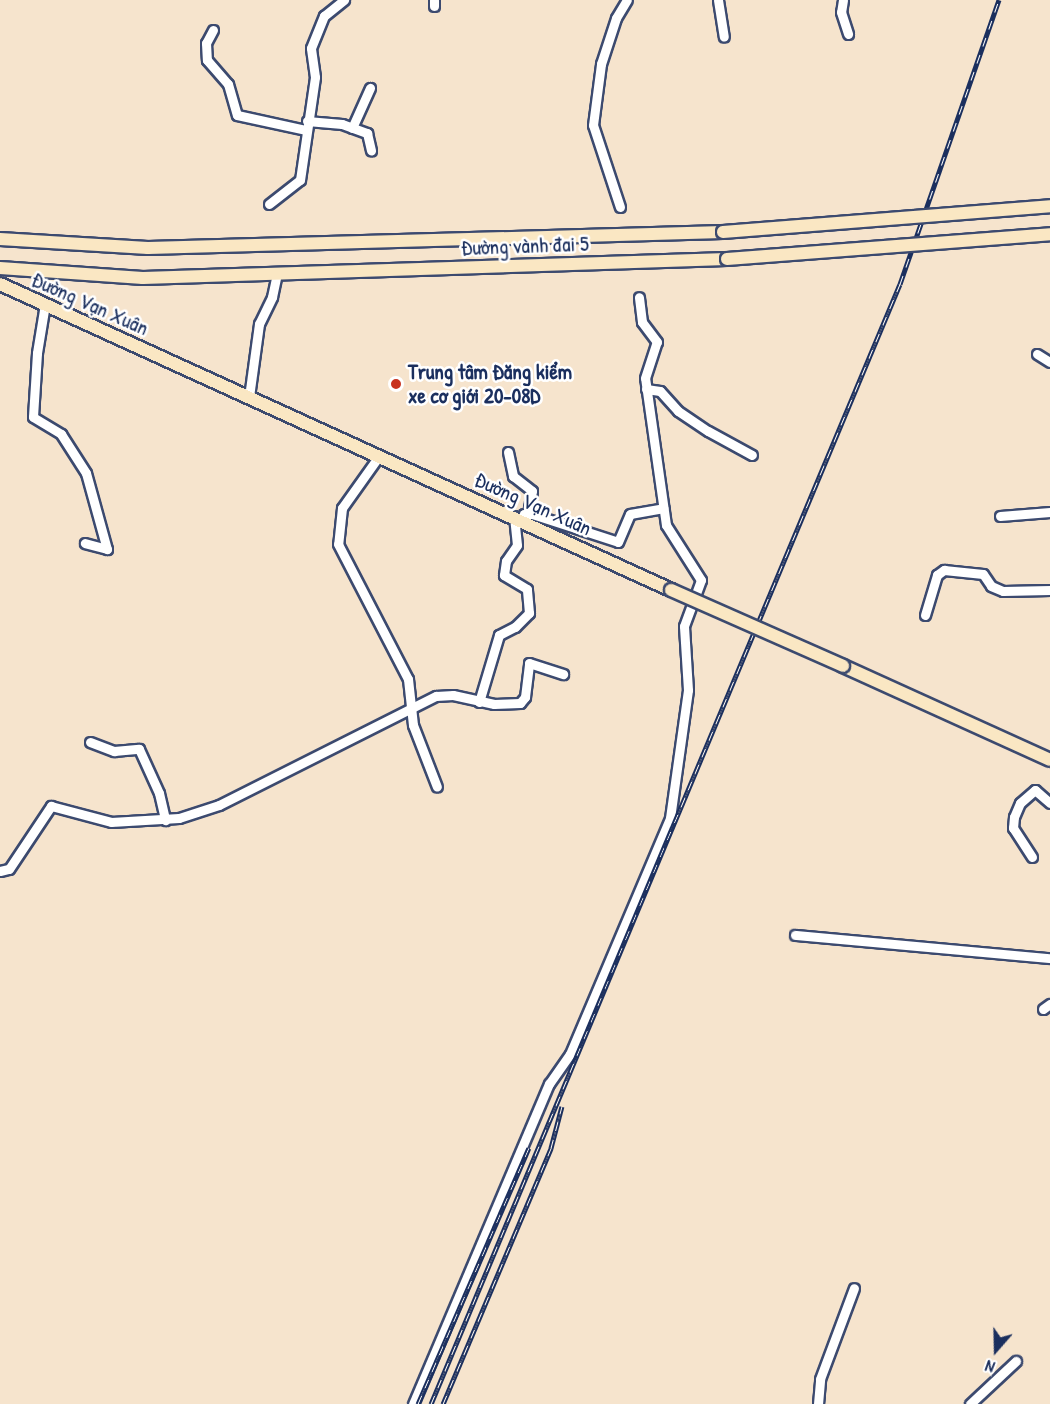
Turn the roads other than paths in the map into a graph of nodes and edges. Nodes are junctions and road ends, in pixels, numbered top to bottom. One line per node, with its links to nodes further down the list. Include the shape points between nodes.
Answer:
1 (344, 0): 9 (street, via 324,16 310,48 315,77)
2 (627, 0): 14 (street, via 616,18 601,64 593,125)
3 (718, 0): 7 (street)
4 (843, 0): 6 (street, via 841,12)
5 (213, 30): 9 (street, via 206,44 207,60 228,84 237,115)
6 (848, 34)
7 (724, 38)
8 (370, 87): 10 (street)
9 (307, 125): 10 (street); 12 (street, via 300,180)
10 (352, 128): 11 (street, via 367,133)
11 (371, 151)
12 (269, 204)
13 (1050, 206): 16 (main road, Đường vành đai 5, bridge, via 723,232 148,248)
14 (620, 207)
15 (1050, 234): 17 (main road, Đường vành đai 5, bridge, via 727,259 143,278)
16 (0, 240)
17 (0, 268)
18 (276, 278): 25 (street, via 259,324)
19 (0, 284): 21 (main road, Đường Vạn Xuân)
20 (639, 297): 24 (street, via 642,322 657,342 645,373)
21 (45, 304): 25 (main road, Đường Vạn Xuân); 33 (street, via 36,353 33,417 61,434 86,473 106,549)
22 (1037, 354): 23 (street)
23 (1050, 362)
24 (646, 389): 27 (street, via 660,392 708,431); 29 (street)
25 (249, 397): 28 (main road, Đường Vạn Xuân)
26 (508, 452): 31 (street, via 513,476 532,491)
27 (752, 455)
28 (379, 456): 31 (main road, Đường Vạn Xuân); 38 (street, via 342,508 338,544 408,679)
29 (663, 508): 31 (street, via 630,514 618,542); 50 (street, via 669,533 701,580 684,626 688,690 670,818 570,1054 549,1084)
30 (1050, 512): 32 (street)
31 (522, 515): 37 (street, via 517,545 506,561 504,575 527,589 529,613 515,627 499,635); 40 (main road, Đường Vạn Xuân, bridge, via 671,590)
32 (1000, 516)
33 (85, 543)
34 (1050, 590): 35 (street, via 1003,591 992,586 983,574 944,570 938,575)
35 (925, 615)
36 (563, 674): 37 (street, via 529,663 523,702)
37 (479, 702): 38 (street, via 444,694)
38 (411, 706): 41 (street, via 413,725); 43 (street, via 219,805)
39 (90, 742): 43 (street, via 114,751 139,749 159,793)
40 (1050, 760)
41 (437, 787)
42 (1050, 803): 44 (street, via 1035,790 1020,803 1014,817 1013,828)
43 (165, 820): 45 (street, via 98,820 51,806 9,869)
44 (1032, 857)
45 (0, 871)
46 (795, 935): 47 (street)
47 (1050, 958)
48 (854, 1288): 51 (street, via 820,1379)
49 (1017, 1361): 52 (street)
50 (413, 1404)
51 (818, 1404)
52 (970, 1404)

